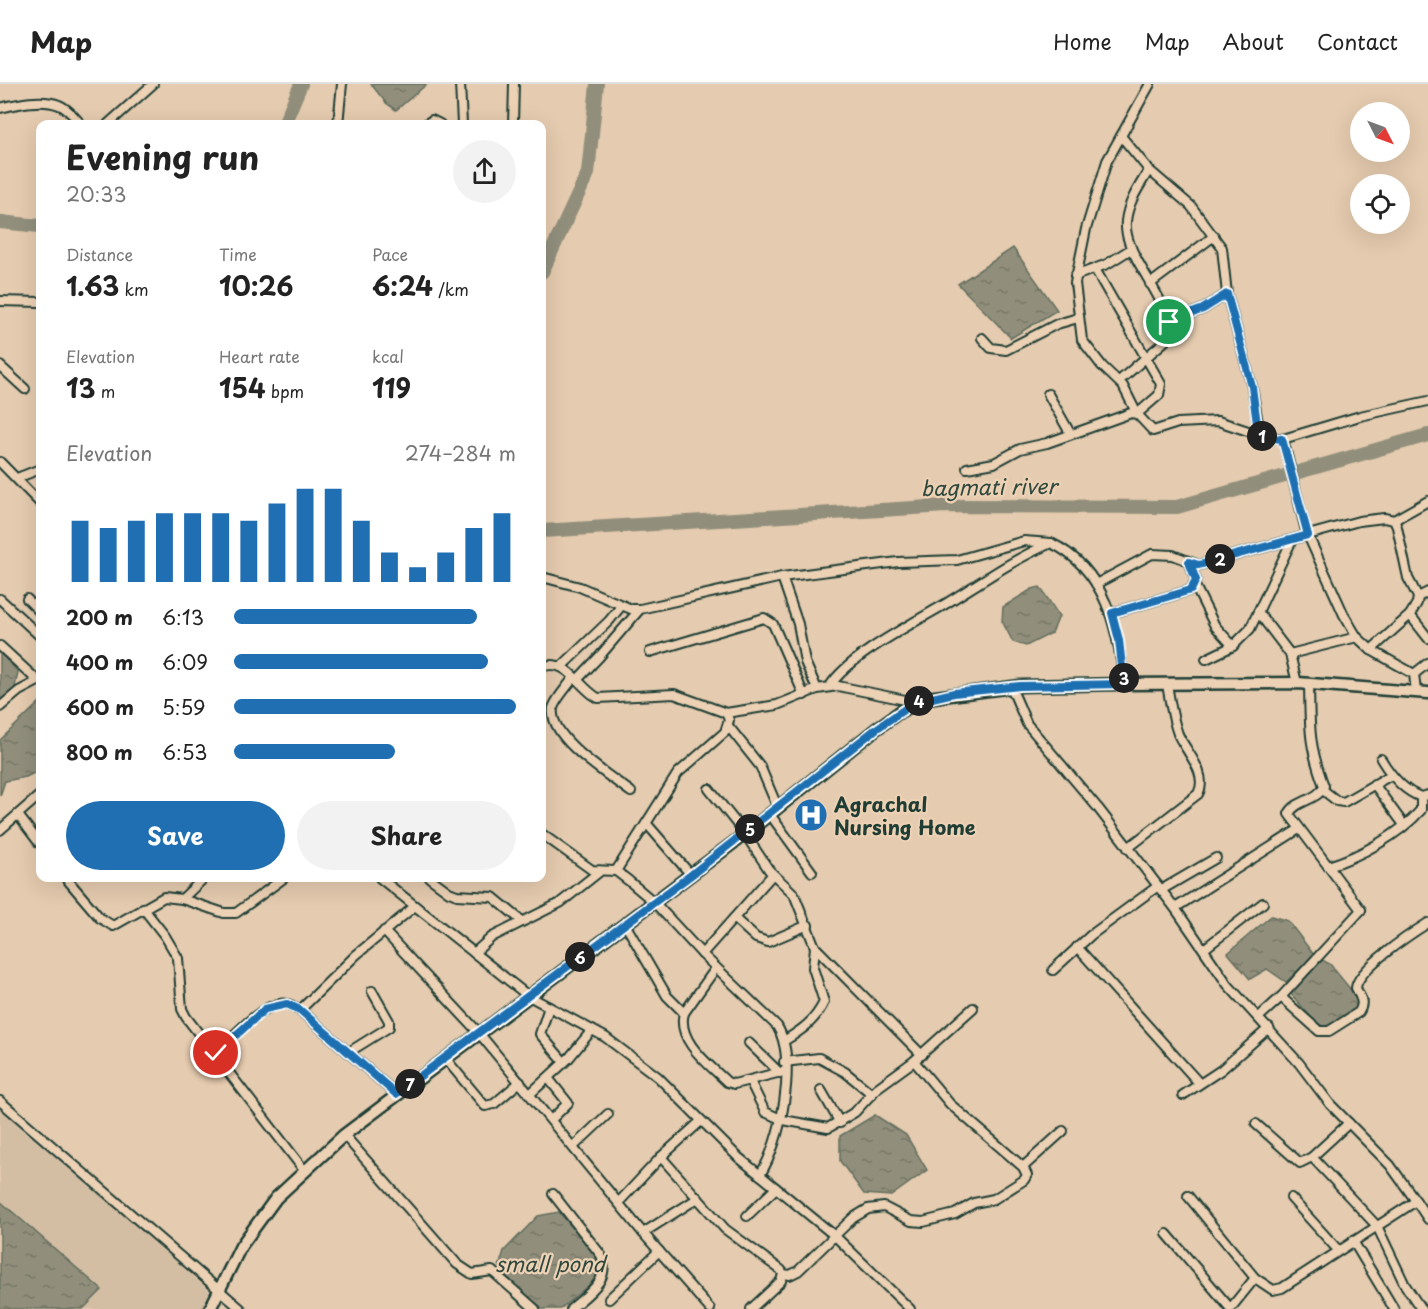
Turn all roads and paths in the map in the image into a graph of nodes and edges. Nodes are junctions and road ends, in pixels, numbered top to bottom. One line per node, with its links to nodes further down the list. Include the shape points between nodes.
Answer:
1 (153, 84): 8 (street)
2 (342, 84): 9 (street)
3 (460, 84): 10 (street)
4 (514, 84): 11 (street)
5 (1150, 84): 12 (street)
6 (0, 108): 7 (street, via 20,103 53,103 64,107)
7 (77, 120)
8 (112, 120)
9 (338, 120)
10 (462, 120)
11 (513, 120)
12 (1121, 136): 13 (street); 17 (street, via 1107,161)
13 (1149, 170): 14 (street, via 1191,206); 15 (street, via 1126,221)
14 (1214, 236): 18 (street); 19 (street, via 1222,248)
15 (1131, 249): 16 (street); 18 (street)
16 (1095, 269): 17 (street); 25 (street)
17 (1075, 276): 22 (street)
18 (1150, 284): 23 (street)
19 (1227, 294): 23 (street, via 1203,309); 33 (street, via 1252,387)
20 (0, 302): 21 (street)
21 (36, 302)
22 (1077, 318): 24 (street, via 1001,351 991,348); 27 (street, via 1082,340)
23 (1169, 322): 25 (street, via 1165,341)
24 (982, 338)
25 (1147, 357): 27 (street); 31 (street, via 1162,392)
26 (0, 366): 28 (street)
27 (1119, 381): 31 (street)
28 (25, 389)
29 (1048, 394): 32 (street)
30 (1428, 401): 34 (street)
31 (1137, 414): 32 (street); 33 (street, via 1153,432 1178,423 1218,422)
32 (1070, 434): 36 (street, via 1020,449 994,463)
33 (1260, 435): 34 (street)
34 (1282, 439): 42 (street)
35 (0, 462): 38 (street)
36 (967, 468)
37 (36, 471): 38 (street)
38 (17, 478): 39 (street)
39 (36, 499)
40 (1428, 501): 41 (street)
41 (1394, 520): 42 (street, via 1359,521); 51 (street, via 1408,578)
42 (1307, 533): 43 (street); 61 (street, via 1333,593)
43 (1292, 540): 45 (street, via 1199,565); 57 (street)
44 (1051, 543): 46 (street, via 1024,541 957,560 898,562); 48 (street, via 1074,557); 80 (street, via 880,644 838,675)
45 (1189, 562): 48 (street, via 1173,555 1152,554); 49 (street)
46 (782, 577): 56 (street); 82 (street, via 798,624 805,662)
47 (546, 578): 54 (street)
48 (1096, 584): 58 (street)
49 (1195, 586): 58 (street); 64 (street, via 1215,626)
50 (1428, 592): 51 (street)
51 (1418, 597): 59 (street)
52 (0, 599): 60 (street)
53 (27, 599): 55 (street)
54 (622, 605): 56 (street); 71 (street)
55 (36, 608)
56 (640, 609): 74 (street)
57 (1258, 612): 64 (street, via 1250,629); 67 (street)
58 (1112, 613): 77 (street)
59 (1410, 615): 62 (street); 65 (street)
60 (36, 632)
61 (1358, 637): 65 (street); 67 (street)
62 (1428, 638)
63 (0, 646): 73 (street)
64 (1233, 646): 68 (street)
65 (1371, 650): 72 (street)
66 (650, 652): 85 (street, via 764,618 773,624)
67 (1290, 654): 76 (street)
68 (1206, 659)
69 (1428, 663): 72 (street)
70 (546, 666): 71 (street)
71 (562, 666): 74 (street)
72 (1414, 674): 83 (street)
73 (36, 677)
74 (575, 678): 88 (street, via 598,698 674,694); 95 (street, via 553,710 559,731)
75 (36, 682): 87 (street)
76 (1297, 683): 78 (main road); 79 (main road)
77 (1124, 684): 78 (main road); 81 (main road)
78 (1167, 684): 107 (street, via 1178,734 1196,764 1201,787 1198,794)
79 (1309, 684): 83 (main road); 94 (street, via 1308,733)
80 (830, 686): 82 (street); 86 (street)
81 (1011, 687): 86 (main road); 107 (street, via 1027,724)
82 (817, 689): 85 (street)
83 (1416, 692): 84 (main road)
84 (1428, 693)
85 (804, 694): 88 (street, via 777,705)
86 (915, 702): 98 (main road)
87 (0, 706)
88 (726, 713): 89 (street)
89 (729, 727): 98 (street, via 757,761); 100 (street, via 678,773)
90 (1381, 759): 91 (street)
91 (1391, 775): 92 (street); 96 (street)
92 (1374, 784): 94 (street, via 1341,803); 101 (street)
93 (709, 789): 104 (street)
94 (1323, 790): 102 (street, via 1290,811)
95 (631, 792)
96 (1425, 796): 101 (street, via 1421,810)
97 (36, 799): 99 (street)
98 (773, 810): 104 (main road); 112 (street)
99 (18, 815): 103 (street); 106 (street)
100 (647, 824): 110 (street); 114 (street)
101 (1404, 825): 109 (street, via 1356,857)
102 (1299, 829): 109 (street); 126 (street)
103 (0, 830)
104 (745, 834): 113 (street); 114 (main road)
105 (546, 837): 111 (street)
106 (36, 839)
107 (1128, 848): 120 (street)
108 (1216, 858): 120 (street)
109 (1328, 866): 142 (street, via 1361,910)
110 (616, 871): 111 (street); 122 (street)
111 (599, 872): 128 (street, via 560,903)
112 (812, 872)
113 (773, 874): 127 (street); 131 (street, via 794,894)
114 (691, 875): 122 (main road)
115 (70, 882): 125 (street, via 108,925 119,925)
116 (200, 882): 121 (street)
117 (278, 882): 121 (street, via 231,914)
118 (385, 882): 124 (street)
119 (436, 882): 128 (street, via 457,895 493,897)
120 (1160, 888): 126 (street); 134 (street)
121 (183, 899): 125 (street, via 164,897)
122 (654, 902): 130 (main road); 137 (street)
123 (1263, 903): 135 (street)
124 (415, 906): 132 (street); 136 (street)
125 (143, 908): 154 (street, via 178,958 182,1009)
126 (1176, 908): 135 (street)
127 (734, 918): 131 (street, via 756,938 768,942); 137 (street)
128 (522, 921): 136 (street)
129 (1428, 923): 142 (street, via 1400,940 1361,976 1356,988 1363,1002 1359,1012 1329,1031 1319,1031)
130 (625, 924): 141 (main road); 146 (street, via 667,996)
131 (808, 925): 133 (street)
132 (384, 931): 145 (street); 150 (street)
133 (815, 947): 151 (street, via 813,968 824,1002 806,1027); 155 (street)
134 (1077, 947): 139 (street); 164 (street)
135 (1204, 949): 147 (street, via 1239,998)
136 (474, 953): 141 (street)
137 (702, 954): 138 (street)
138 (716, 968): 146 (street); 151 (street, via 777,1026)
139 (1053, 970)
140 (372, 990): 153 (street, via 389,1027)
141 (527, 995): 143 (street); 150 (main road)
142 (1281, 997): 147 (street)
143 (549, 1007): 149 (street); 158 (street, via 540,1034)
144 (973, 1008): 155 (street)
145 (300, 1010): 153 (street); 154 (street, via 287,1004 265,1009)
146 (684, 1013): 162 (street, via 685,1030 698,1054 727,1082)
147 (1259, 1017): 148 (street)
148 (1269, 1028): 164 (street, via 1221,1070); 176 (street)
149 (592, 1030): 158 (street); 174 (street, via 658,1077)
150 (479, 1033): 156 (main road); 163 (street)
151 (784, 1041): 159 (street)
152 (749, 1043): 160 (street)
153 (349, 1052): 166 (street)
154 (216, 1053): 184 (street)
155 (922, 1055): 157 (street)
156 (445, 1058): 163 (street, via 485,1106 494,1104); 166 (main road)
157 (914, 1061): 168 (street); 183 (street, via 950,1104)
158 (564, 1062): 161 (street)
159 (784, 1062): 160 (street); 168 (street, via 819,1058 845,1072)
160 (782, 1072): 162 (street); 173 (street)
161 (548, 1078): 167 (street); 172 (street, via 568,1103)
162 (750, 1081): 173 (street, via 763,1109)
163 (520, 1082): 167 (street)
164 (1199, 1083): 169 (street)
165 (821, 1089): 175 (street)
166 (396, 1094): 179 (main road)
167 (530, 1094): 172 (street)
168 (872, 1094): 175 (street)
169 (1184, 1095)
170 (0, 1101): 204 (street)
171 (608, 1114): 180 (street)
172 (551, 1120): 180 (street)
173 (783, 1120): 175 (street, via 818,1128); 185 (street)
174 (701, 1121): 181 (street); 185 (street)
175 (840, 1123)
176 (1349, 1123): 182 (street); 191 (street, via 1390,1165)
177 (1256, 1124): 182 (street, via 1297,1162)
178 (1063, 1131): 183 (street)
179 (344, 1135): 184 (main road); 208 (street, via 457,1264 472,1274 492,1271)
180 (573, 1147): 192 (street)
181 (661, 1157): 189 (street); 192 (street)
182 (1312, 1157): 195 (street)
183 (1023, 1167): 198 (street, via 1027,1175 1020,1184 955,1214 916,1222 876,1206 854,1218)
184 (304, 1170): 204 (main road, via 276,1198 241,1246)
185 (760, 1175): 186 (street)
186 (776, 1188): 193 (street); 198 (street)
187 (553, 1194): 209 (street, via 601,1255 605,1267 601,1280)
188 (1188, 1196): 203 (street)
189 (698, 1198): 196 (street); 202 (street, via 725,1229)
190 (1291, 1198): 200 (street)
191 (1416, 1201): 194 (street); 195 (street)
192 (619, 1202): 196 (street)
193 (747, 1216)
194 (1428, 1219)
195 (1377, 1226): 199 (street); 215 (street)
196 (643, 1233): 201 (street)
197 (1167, 1234): 213 (street)
198 (835, 1236): 202 (street, via 798,1271); 212 (street)
199 (1353, 1241): 200 (street); 214 (street)
200 (1338, 1250): 203 (street, via 1276,1290)
201 (659, 1251): 205 (street); 210 (street)
202 (783, 1274): 211 (street, via 781,1281)
203 (1255, 1278): 213 (street)
204 (219, 1292): 206 (main road); 207 (street)
205 (609, 1299)
206 (210, 1309)
207 (241, 1309)
208 (535, 1309)
209 (571, 1309)
210 (710, 1309)
211 (751, 1309)
212 (910, 1309)
213 (1230, 1309)
214 (1394, 1309)
215 (1421, 1309)

